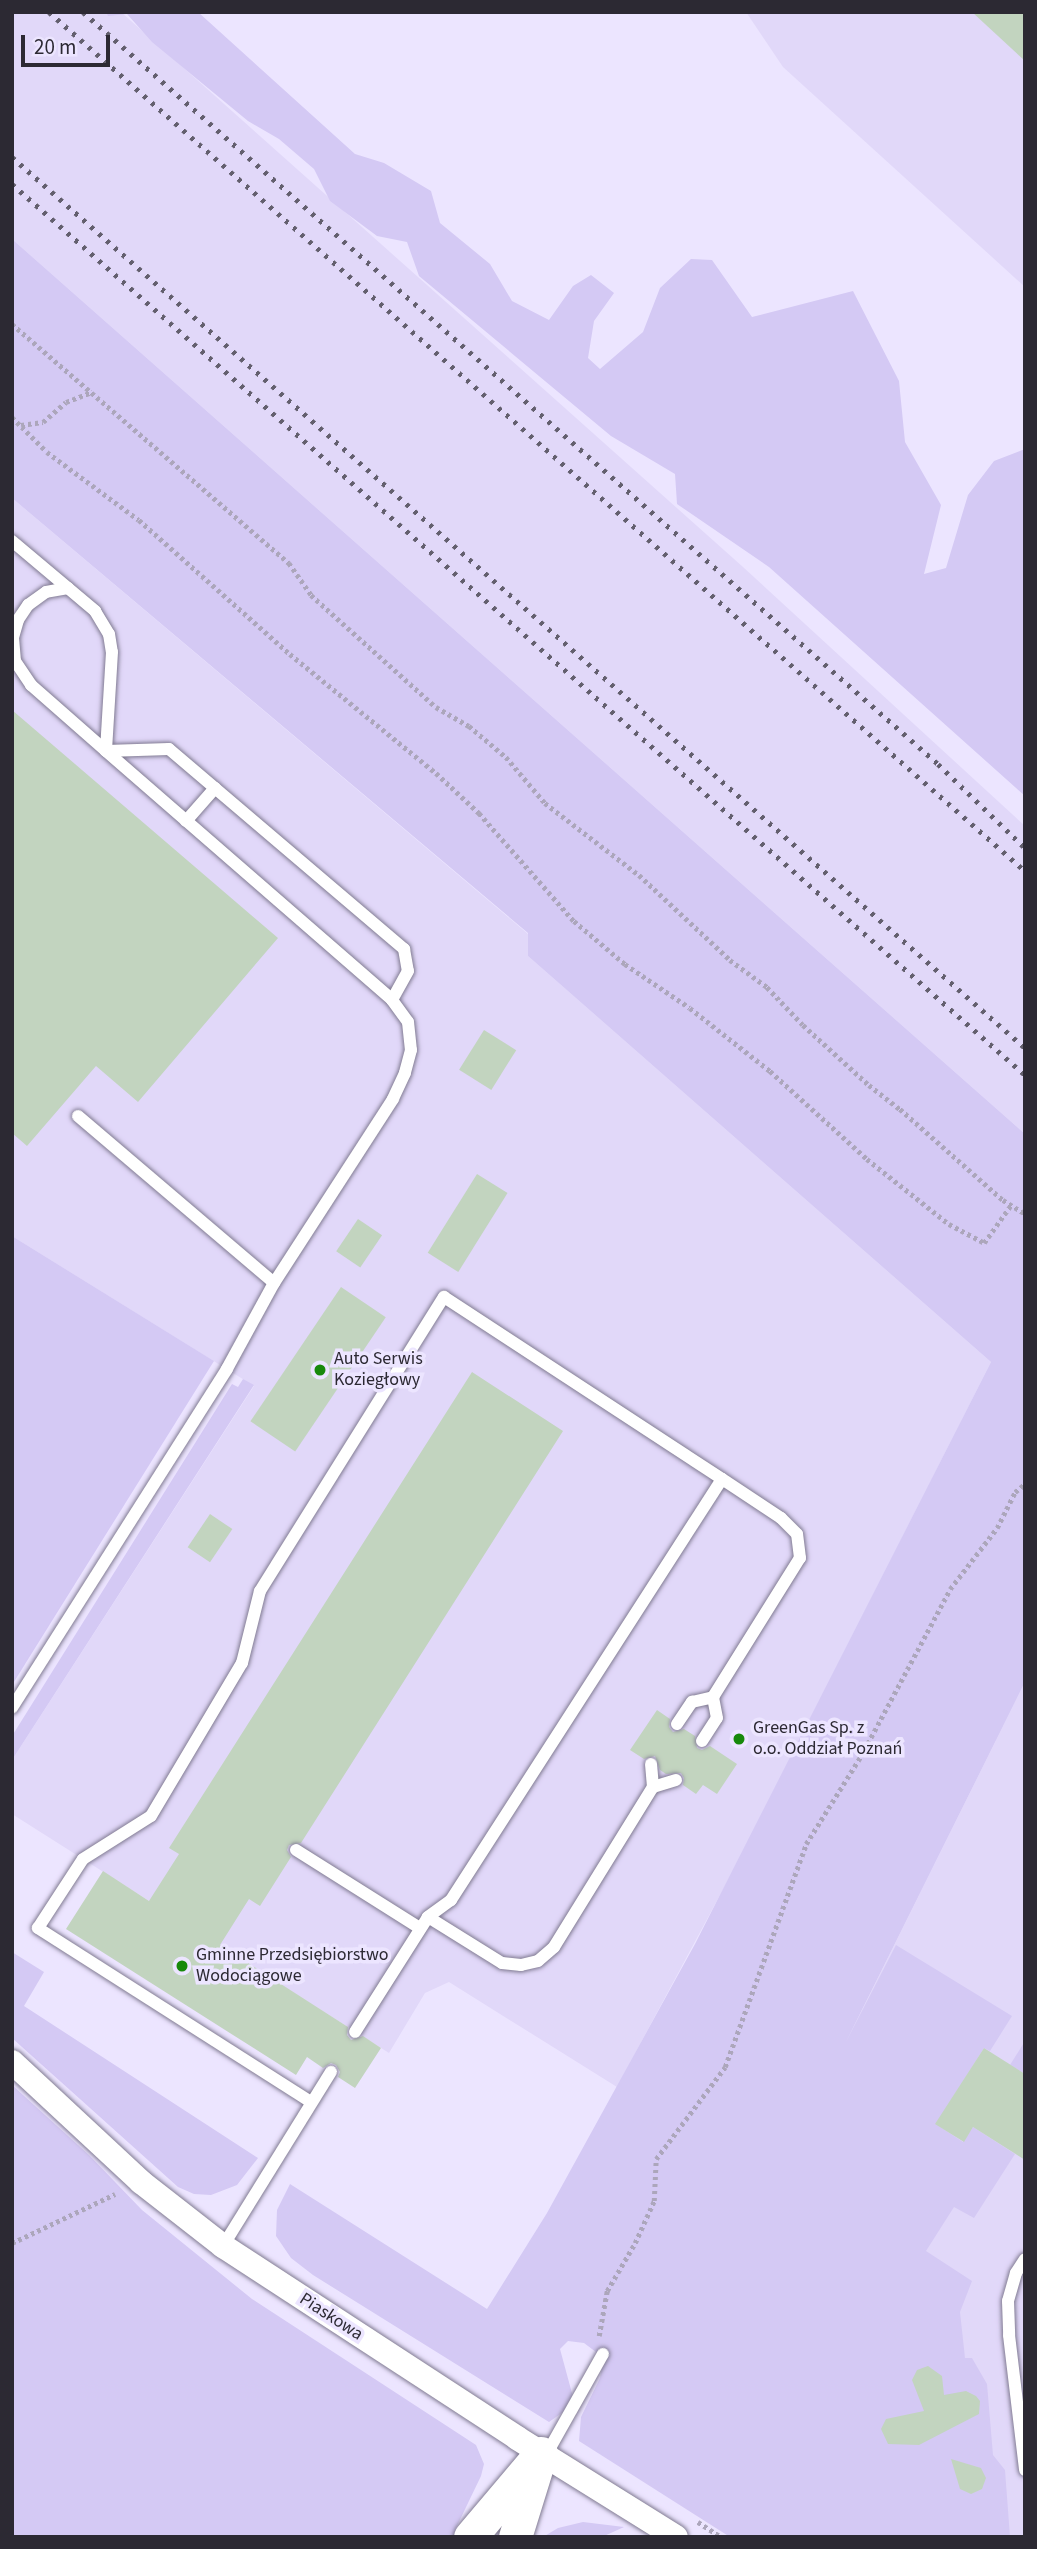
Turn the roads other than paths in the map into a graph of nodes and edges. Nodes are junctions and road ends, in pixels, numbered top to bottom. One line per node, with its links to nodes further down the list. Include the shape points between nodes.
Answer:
1 (12, 541): 2 (lane)
2 (68, 588): 3 (lane, via 95,611 109,634); 3 (lane, via 46,592 28,605 13,639 15,661 31,685)
3 (106, 751): 4 (lane, via 169,749); 5 (lane)
4 (215, 788): 5 (lane); 6 (lane, via 404,949 408,971)
5 (186, 821): 6 (lane)
6 (392, 1000): 8 (lane, via 408,1022 411,1050 405,1073)
7 (78, 1116): 8 (lane)
8 (274, 1283): 11 (lane, via 227,1369)
9 (722, 1479): 10 (lane, via 797,1534 800,1558); 18 (lane, via 451,1900); 22 (lane, via 444,1297 260,1591 242,1663 151,1816 83,1859 38,1928)
10 (713, 1697): 12 (lane, via 692,1702); 13 (lane, via 717,1718)
11 (12, 1708)
12 (677, 1724)
13 (702, 1741)
14 (651, 1764): 16 (lane)
15 (676, 1780): 16 (lane)
16 (653, 1787): 18 (lane, via 554,1947 538,1961 502,1963)
17 (296, 1850): 18 (lane)
18 (424, 1922): 19 (lane)
19 (355, 2032)
20 (12, 2062): 23 (street, Piaskowa, via 141,2182)
21 (331, 2073): 22 (lane)
22 (311, 2102): 23 (lane)
23 (223, 2246): 26 (street, Piaskowa)
24 (1025, 2259): 27 (lane, via 1008,2301)
25 (603, 2354): 26 (lane)
26 (543, 2454): 28 (street); 29 (street); 30 (street, Piaskowa)
27 (1025, 2470)
28 (470, 2537)
29 (515, 2537)
30 (676, 2537)

